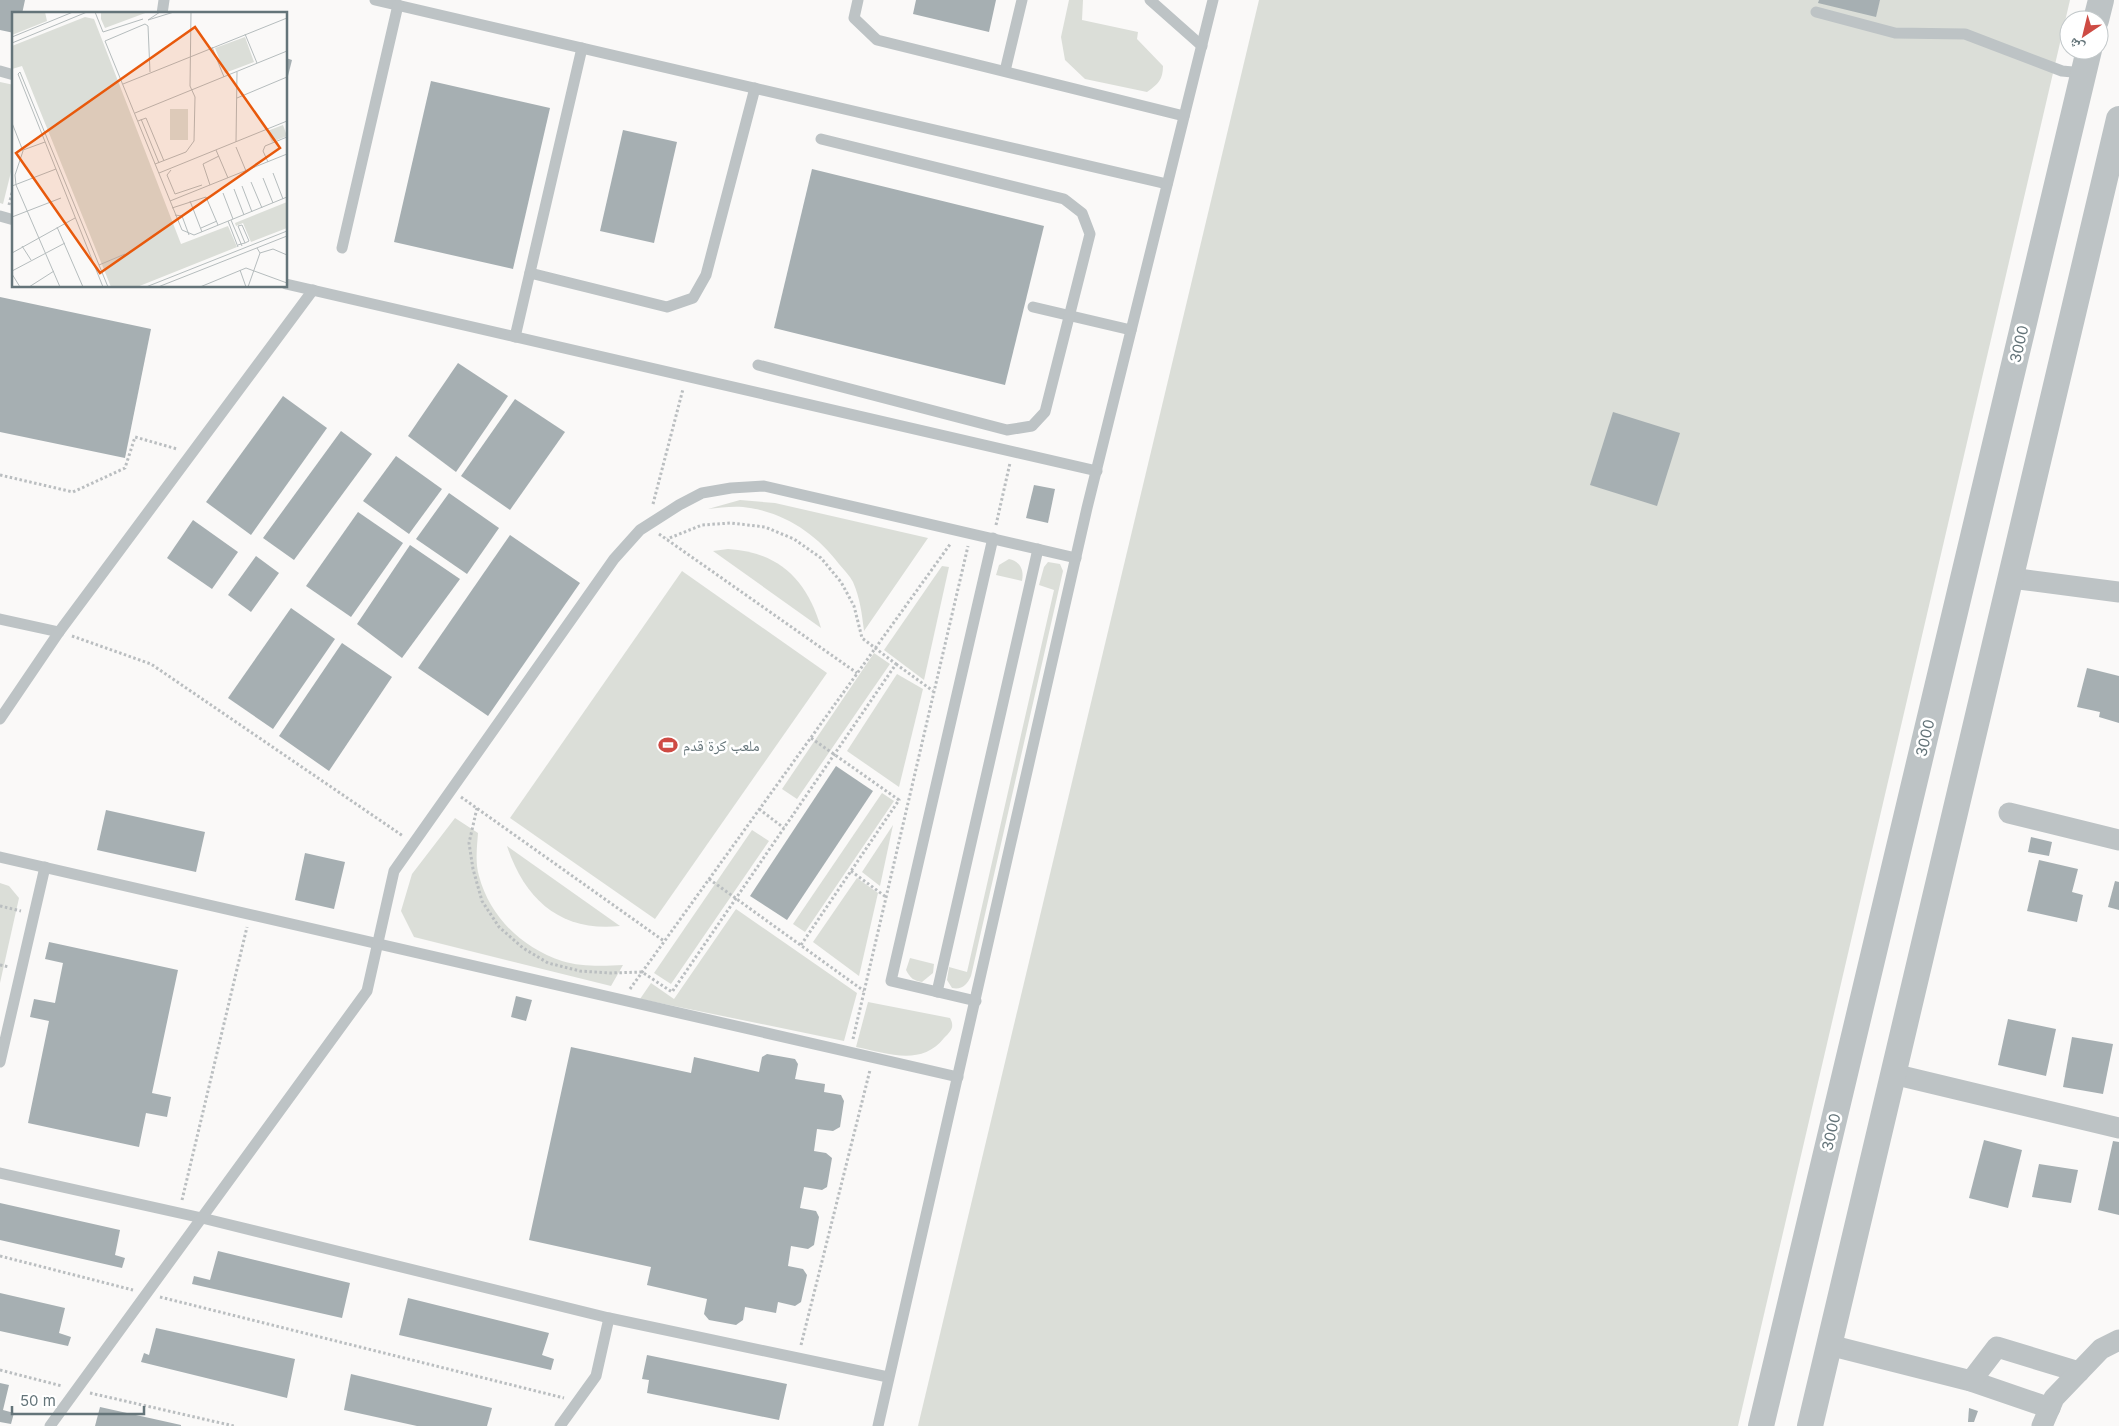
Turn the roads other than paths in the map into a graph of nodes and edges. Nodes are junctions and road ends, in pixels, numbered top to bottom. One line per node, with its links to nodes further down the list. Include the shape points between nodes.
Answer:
1 (375, 0): 6 (lane)
2 (858, 0): 11 (lane, via 854,18 877,40)
3 (1022, 0): 11 (lane)
4 (1150, 0): 8 (lane)
5 (1213, 0): 8 (lane)
6 (398, 5): 9 (lane); 17 (lane)
7 (1816, 12): 10 (lane, via 1895,34 1965,34 2062,71)
8 (1202, 46): 13 (lane)
9 (582, 48): 12 (lane); 18 (lane)
10 (2086, 61): 58 (street, 3000)
11 (1004, 72): 13 (lane)
12 (755, 88): 16 (lane); 18 (lane, via 706,275 693,298 667,308)
13 (1184, 116): 16 (lane)
14 (2119, 119): 30 (street)
15 (821, 139): 22 (lane, via 1064,199 1082,213 1090,234)
16 (1168, 184): 23 (lane)
17 (342, 248)
18 (530, 273): 24 (lane)
19 (288, 284): 20 (lane)
20 (312, 290): 24 (lane); 33 (lane)
21 (1032, 307): 22 (lane)
22 (1069, 316): 23 (lane); 25 (lane, via 1045,412 1032,426 1007,430)
23 (1131, 330): 26 (lane)
24 (515, 337): 26 (lane)
25 (758, 365)
26 (1096, 471): 29 (lane)
27 (993, 538): 28 (lane); 39 (lane, via 764,486 702,493 647,525 614,559 394,870); 40 (lane, via 891,981)
28 (1038, 549): 29 (lane); 40 (lane)
29 (1076, 558): 41 (lane)
30 (2011, 578): 31 (street); 43 (street)
31 (2119, 592)
32 (0, 619): 33 (lane)
33 (59, 632): 34 (lane)
34 (0, 719)
35 (2009, 813): 36 (street)
36 (2119, 840)
37 (0, 857): 38 (lane)
38 (46, 867): 39 (lane); 42 (lane)
39 (377, 942): 44 (lane); 47 (lane, via 367,991)
40 (937, 992): 41 (lane)
41 (976, 1001): 44 (lane)
42 (0, 1062)
43 (1893, 1074): 45 (street); 50 (street)
44 (958, 1077): 52 (lane)
45 (2119, 1128)
46 (0, 1174): 47 (lane)
47 (202, 1218): 48 (lane); 55 (lane)
48 (609, 1318): 52 (lane); 56 (lane, via 596,1376)
49 (2119, 1340): 51 (street, via 2101,1349)
50 (1829, 1345): 53 (street); 59 (street)
51 (2079, 1372): 53 (street, via 1997,1347); 54 (street, via 2054,1398)
52 (888, 1377): 57 (lane)
53 (1971, 1381): 54 (street)
54 (2046, 1417)
55 (50, 1426)
56 (560, 1426)
57 (878, 1426)
58 (1761, 1426)
59 (1810, 1426)

